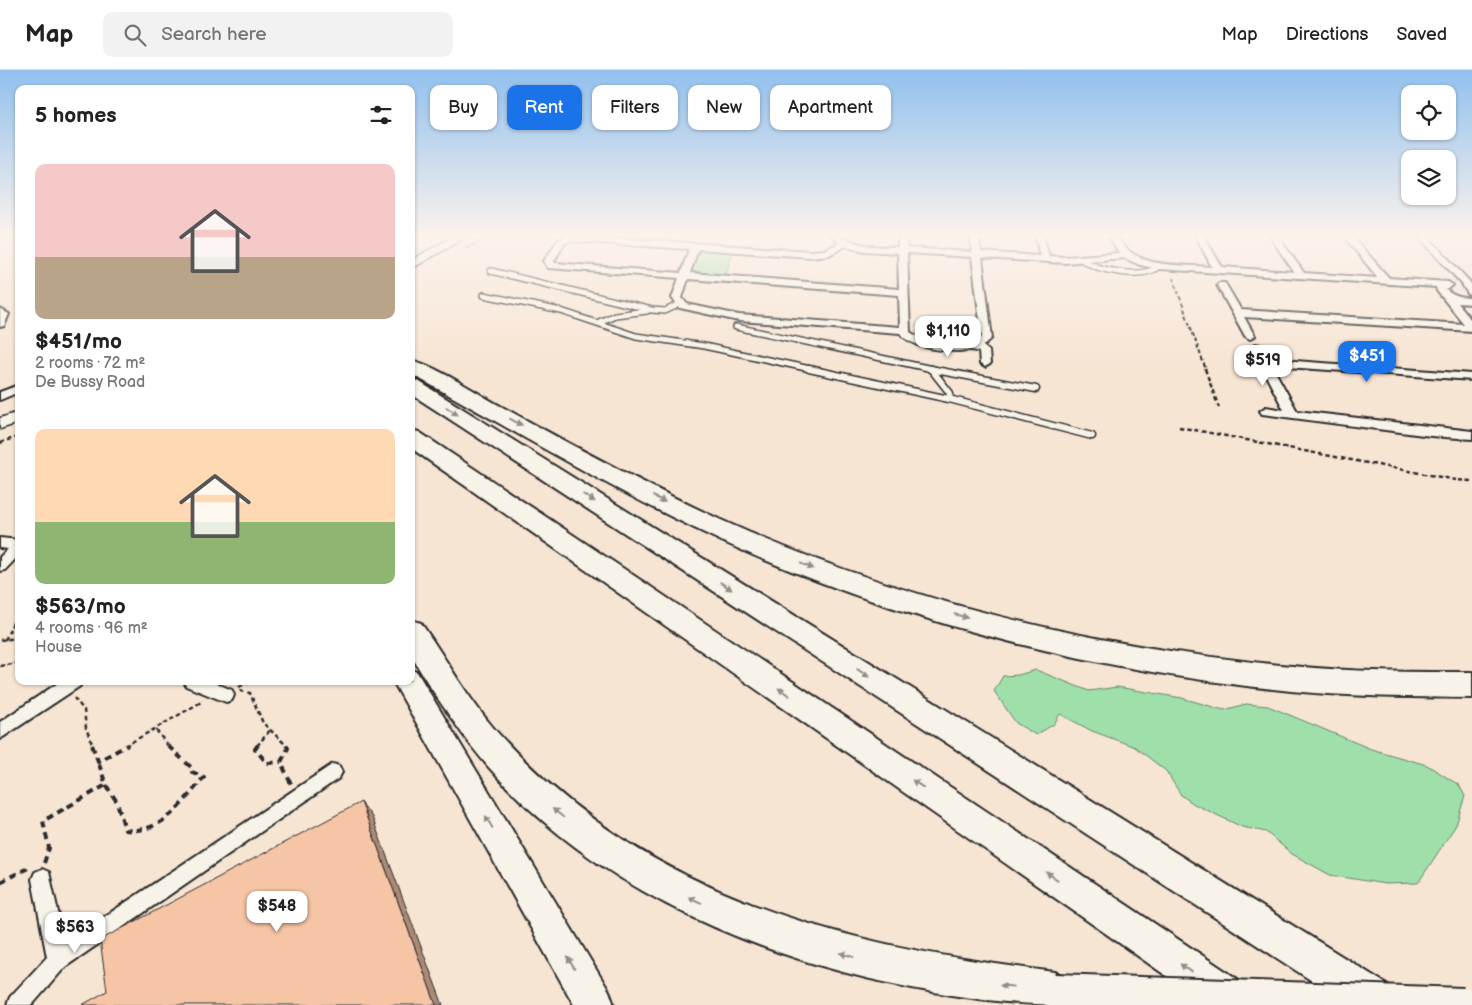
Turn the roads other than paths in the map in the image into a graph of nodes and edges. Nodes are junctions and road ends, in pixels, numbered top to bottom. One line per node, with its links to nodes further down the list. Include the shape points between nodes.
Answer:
1 (523, 279): 18 (lane)
2 (683, 279): 16 (street, via 677,298)
3 (708, 279): 13 (street)
4 (903, 279): 13 (street)
5 (980, 279): 29 (street, via 987,338)
6 (1339, 279): 10 (street)
7 (1384, 279): 10 (street)
8 (1458, 279): 12 (street)
9 (1460, 279): 15 (street)
10 (1387, 282): 12 (street)
11 (1222, 285): 20 (street)
12 (1447, 289): 15 (street); 17 (street)
13 (904, 292): 26 (street)
14 (484, 295): 22 (lane, via 535,304)
15 (1471, 298): 17 (street, via 1458,303)
16 (680, 304): 18 (lane, via 665,311); 21 (street, via 733,317)
17 (1454, 309): 25 (street)
18 (652, 310): 22 (lane)
19 (0, 312): 23 (street, via 4,314)
20 (1238, 313): 25 (street); 28 (street)
21 (774, 320): 26 (street); 27 (lane)
22 (599, 322): 40 (lane, via 636,336 704,346)
23 (0, 324)
24 (736, 327): 27 (lane)
25 (1472, 328)
26 (904, 330): 29 (street, via 907,336 918,342)
27 (772, 334): 34 (lane)
28 (1250, 336)
29 (977, 347): 32 (street, via 984,351)
30 (1256, 347): 31 (street)
31 (1264, 362): 35 (street); 42 (street)
32 (985, 364)
33 (415, 368): 56 (highway, one-way to 56, via 646,492 754,545 882,593 1049,638 1200,666 1320,680)
34 (931, 369): 37 (lane); 40 (lane, via 950,393)
35 (1472, 377)
36 (415, 388): 65 (highway, one-way to 65)
37 (1036, 388)
38 (15, 389): 39 (street)
39 (0, 396)
40 (949, 399): 46 (lane)
41 (1266, 411): 42 (street)
42 (1293, 415): 45 (street)
43 (15, 418): 44 (main road)
44 (0, 424)
45 (1472, 435)
46 (1092, 436)
47 (415, 440): 64 (highway, one-way to 47)
48 (0, 543): 49 (street)
49 (15, 545)
50 (15, 550): 51 (street)
51 (0, 566)
52 (415, 637): 66 (highway, one-way to 52, bridge, via 1055,991 986,984 882,965 798,941 683,895 626,863 582,832 544,801 480,734)
53 (69, 685): 58 (street)
54 (204, 685): 57 (street)
55 (409, 685): 63 (highway, one-way to 55)
56 (1472, 685)
57 (226, 692)
58 (0, 731)
59 (333, 772): 61 (street)
60 (42, 873): 61 (street)
61 (58, 960): 62 (street)
62 (18, 1005)
63 (595, 1005)
64 (1241, 1005)
65 (1384, 1005)
66 (1463, 1005)

